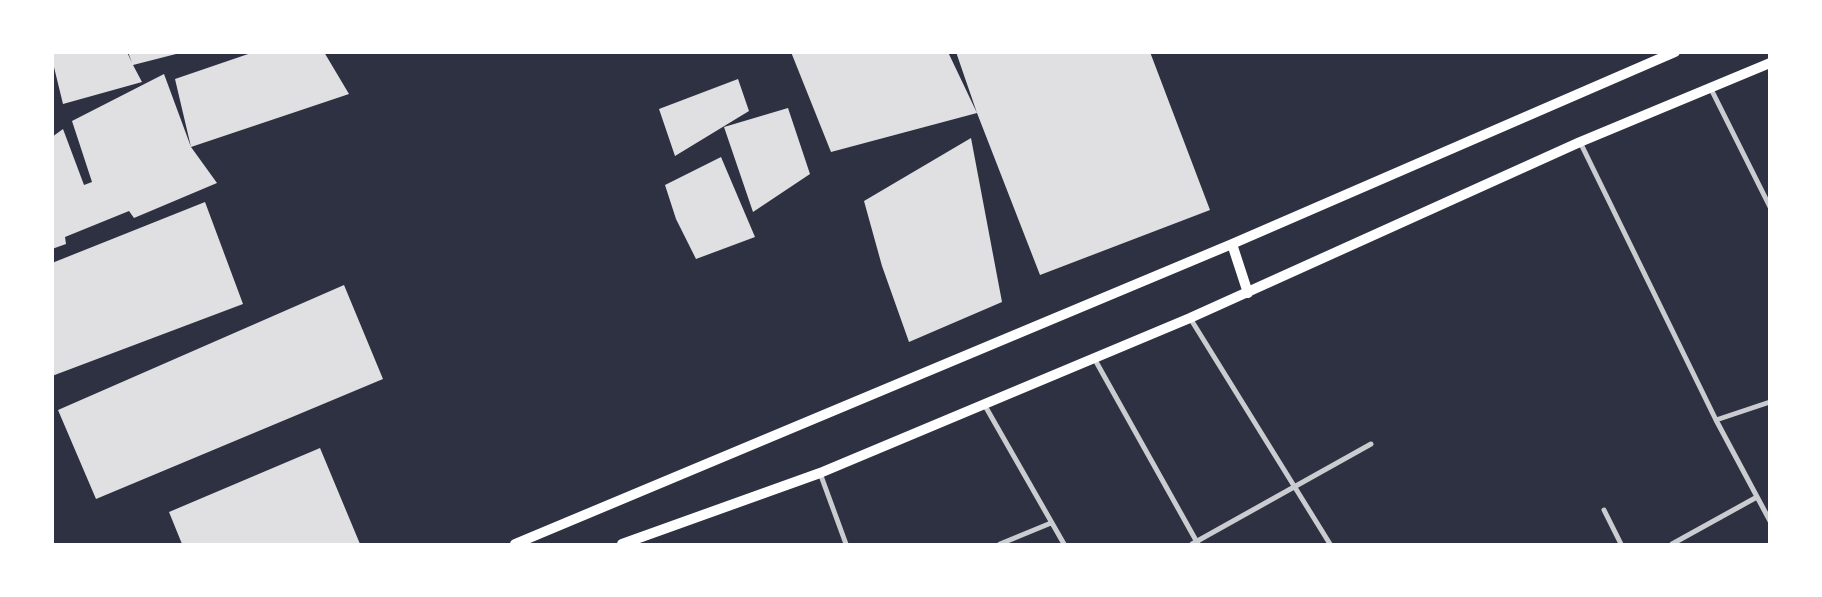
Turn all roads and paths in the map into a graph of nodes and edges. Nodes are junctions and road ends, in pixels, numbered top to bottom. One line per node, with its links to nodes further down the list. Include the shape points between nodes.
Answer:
1 (1675, 52): 6 (main road)
2 (1770, 63): 3 (main road)
3 (1710, 87): 4 (main road); 5 (street)
4 (1580, 142): 7 (main road); 12 (street)
5 (1770, 207)
6 (1232, 244): 7 (main road); 20 (main road)
7 (1248, 292): 8 (main road)
8 (1190, 318): 9 (main road); 15 (street)
9 (1094, 358): 11 (main road); 25 (street)
10 (1770, 402): 12 (street)
11 (984, 404): 14 (main road); 19 (street)
12 (1716, 420): 16 (street)
13 (1371, 444): 15 (street)
14 (820, 473): 21 (main road); 22 (street)
15 (1294, 487): 25 (street); 26 (street)
16 (1757, 497): 18 (street); 28 (street)
17 (1604, 510): 27 (street)
18 (1770, 521)
19 (1051, 522): 23 (street); 24 (street)
20 (515, 544)
21 (622, 544)
22 (846, 544)
23 (1000, 544)
24 (1064, 544)
25 (1196, 544)
26 (1330, 544)
27 (1621, 544)
28 (1672, 544)

